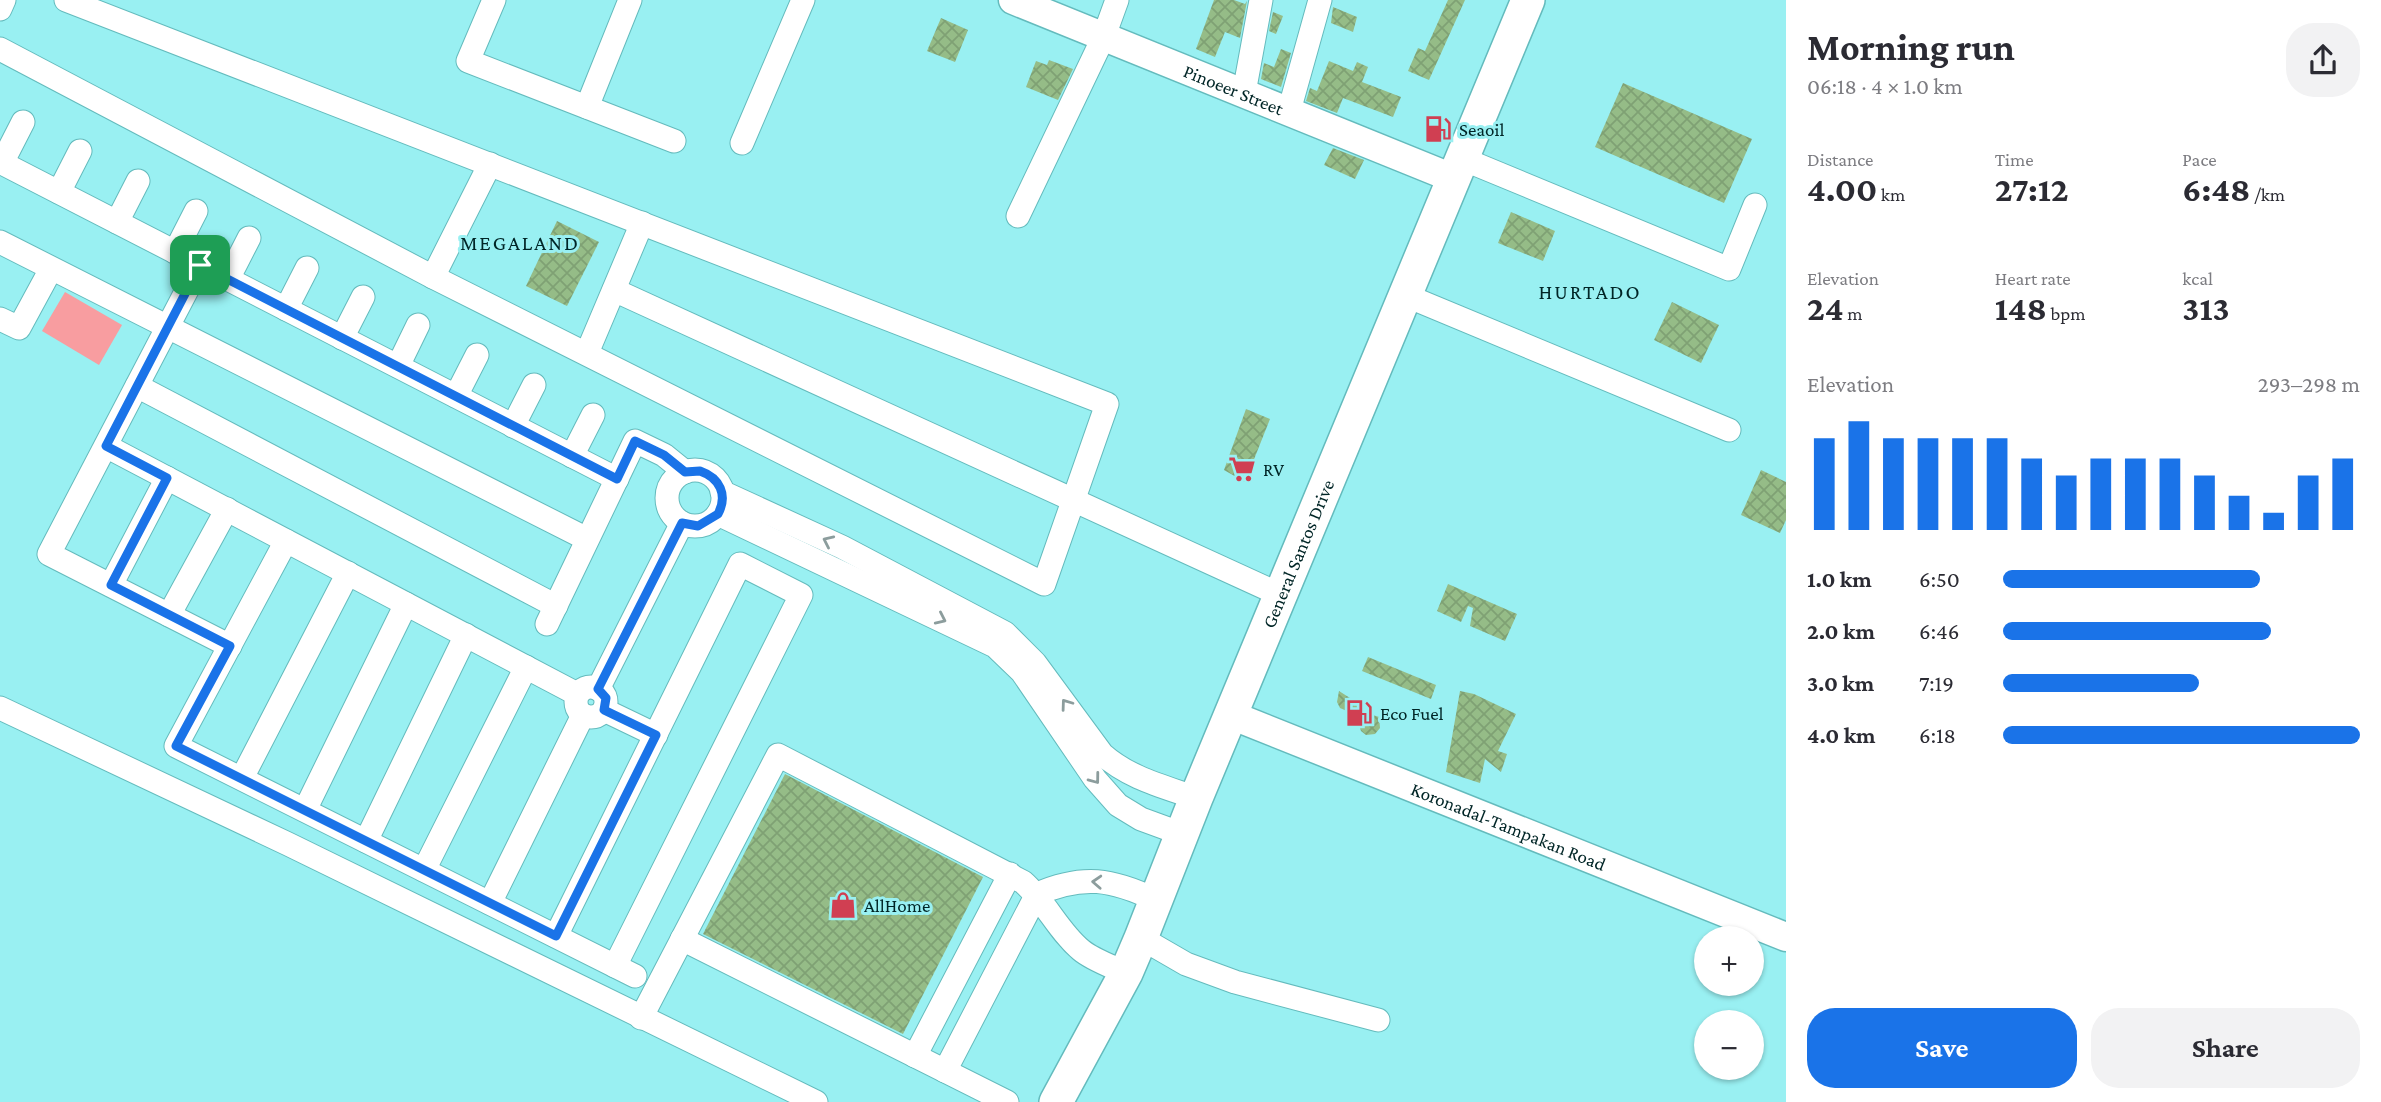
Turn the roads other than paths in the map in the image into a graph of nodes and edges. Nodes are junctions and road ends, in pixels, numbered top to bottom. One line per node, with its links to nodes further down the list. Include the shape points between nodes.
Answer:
1 (4, 0): 11 (street)
2 (66, 0): 22 (street)
3 (494, 0): 15 (street, via 468,61)
4 (631, 0): 15 (street)
5 (803, 0): 19 (street)
6 (1117, 0): 12 (street)
7 (1261, 0): 14 (street)
8 (1320, 0): 16 (street)
9 (1528, 0): 23 (highway, General Santos Drive)
10 (1017, 1): 12 (main road, Pinoeer Street)
11 (0, 9)
12 (1104, 36): 14 (main road, Pinoeer Street); 28 (street)
13 (0, 49): 37 (street)
14 (1244, 93): 16 (main road, Pinoeer Street)
15 (587, 107): 18 (street)
16 (1289, 111): 23 (main road, Pinoeer Street)
17 (23, 122): 21 (street)
18 (674, 141)
19 (742, 144)
20 (80, 151): 25 (street)
21 (1, 163): 25 (street)
22 (490, 164): 30 (street); 37 (street)
23 (1459, 169): 26 (street, via 1729,269); 40 (highway, General Santos Drive)
24 (138, 181): 29 (street)
25 (59, 192): 29 (street)
26 (1755, 205)
27 (196, 211): 33 (street)
28 (1018, 216)
29 (117, 222): 33 (street)
30 (642, 223): 39 (street); 62 (street, via 1107,404)
31 (249, 238): 38 (street)
32 (0, 242): 36 (street)
33 (175, 252): 34 (street)
34 (200, 265): 38 (street); 45 (street)
35 (307, 268): 42 (street)
36 (51, 270): 43 (street, via 19,328); 45 (street)
37 (433, 276): 47 (street)
38 (228, 279): 42 (street)
39 (614, 290): 47 (street); 62 (street)
40 (1407, 296): 55 (street); 70 (highway, General Santos Drive)
41 (363, 297): 46 (street)
42 (286, 309): 46 (street)
43 (0, 318)
44 (418, 325): 49 (street)
45 (167, 329): 51 (street); 66 (street)
46 (342, 338): 49 (street)
47 (587, 353): 62 (street, via 1044,584)
48 (477, 355): 52 (street)
49 (398, 366): 52 (street)
50 (534, 385): 54 (street)
51 (137, 386): 56 (street); 66 (street, via 551,615)
52 (456, 396): 54 (street)
53 (593, 415): 57 (street)
54 (513, 426): 57 (street)
55 (1729, 430)
56 (106, 446): 59 (street); 69 (street, via 50,554)
57 (572, 456): 60 (street)
58 (685, 472): 60 (street, via 635,441); 61 (street, via 708,473); 65 (street, via 672,482 667,497 671,512)
59 (167, 478): 63 (street); 69 (street)
60 (617, 479): 66 (street)
61 (722, 492): 64 (street); 81 (street, one-way to 61, via 1128,774 1102,754 1035,663 1005,633 842,547)
62 (1073, 500): 70 (street)
63 (227, 509): 67 (street); 72 (street)
64 (718, 514): 65 (street, via 698,526); 83 (street, one-way to 83, via 995,646 1022,673 1118,805)
65 (682, 523): 76 (street)
66 (587, 540)
67 (286, 541): 68 (street); 74 (street)
68 (348, 573): 71 (street); 80 (street)
69 (111, 585): 72 (street)
70 (1280, 595): 78 (highway, General Santos Drive)
71 (406, 604): 73 (street); 82 (street)
72 (169, 615): 74 (street)
73 (466, 635): 75 (street); 84 (street)
74 (230, 646): 80 (street, via 176,746)
75 (526, 667): 76 (street); 85 (street)
76 (591, 702): 79 (street); 89 (street)
77 (0, 708): 95 (street)
78 (1231, 715): 81 (highway, General Santos Drive); 91 (main road, Koronadal-Tampakan Road)
79 (656, 735): 90 (street); 90 (street, via 740,564 801,595 625,971)
80 (242, 778): 82 (street)
81 (1196, 798): 83 (highway, General Santos Drive)
82 (305, 810): 84 (street)
83 (1182, 834): 88 (highway, General Santos Drive)
84 (366, 841): 85 (street)
85 (424, 870): 89 (street)
86 (1010, 874): 87 (street); 93 (street, via 778,755); 97 (street)
87 (1037, 894): 88 (street, one-way to 87, via 1123,884 1094,881 1065,882); 94 (street, via 1083,952); 98 (street)
88 (1156, 900): 92 (highway, General Santos Drive)
89 (490, 903): 90 (street)
90 (556, 936)
91 (1786, 937)
92 (1141, 938): 94 (highway, General Santos Drive); 96 (street, via 1186,964 1235,982)
93 (682, 939): 95 (street); 97 (street)
94 (1126, 973): 101 (highway, General Santos Drive)
95 (641, 1018): 99 (street)
96 (1378, 1020)
97 (915, 1056): 98 (street)
98 (945, 1071): 100 (street)
99 (816, 1102)
100 (1007, 1102)
101 (1056, 1102)

